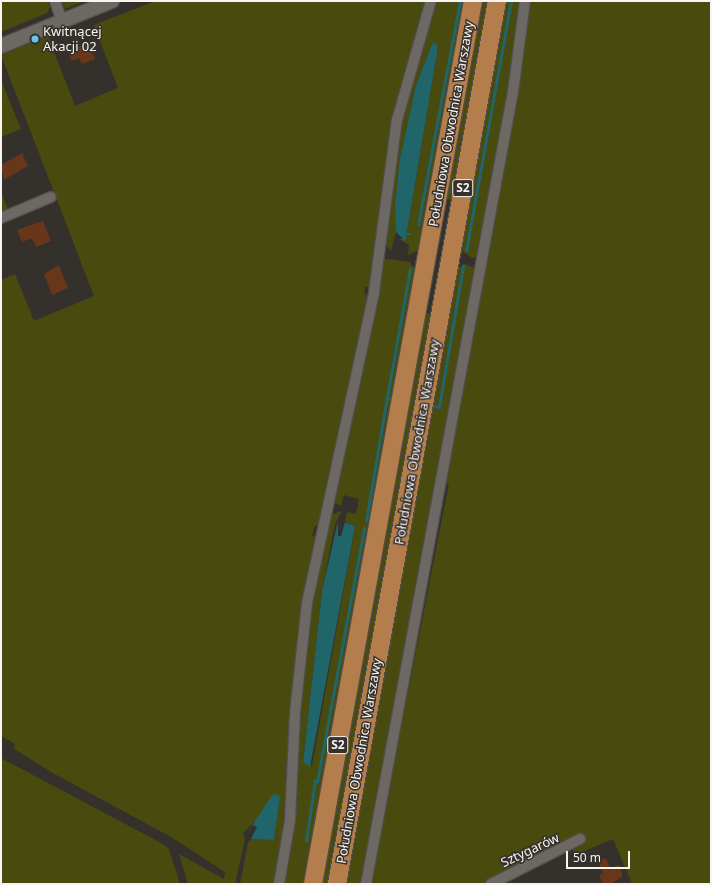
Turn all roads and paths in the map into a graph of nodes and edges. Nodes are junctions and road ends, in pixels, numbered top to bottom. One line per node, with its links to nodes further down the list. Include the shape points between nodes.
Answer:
1 (55, 1): 7 (street)
2 (112, 1): 7 (street)
3 (431, 1): 12 (street, via 396,120 372,307 307,603 295,712 290,820)
4 (473, 1): 13 (highway, Południowa Obwodnica Warszawy / S2)
5 (497, 1): 14 (highway, Południowa Obwodnica Warszawy / S2)
6 (525, 1): 15 (street, via 513,92)
7 (62, 21): 8 (street)
8 (1, 46)
9 (51, 198): 10 (street)
10 (1, 218)
11 (580, 839): 16 (street, Sztygarów)
12 (279, 884)
13 (313, 884)
14 (337, 884)
15 (366, 884)
16 (491, 884)

